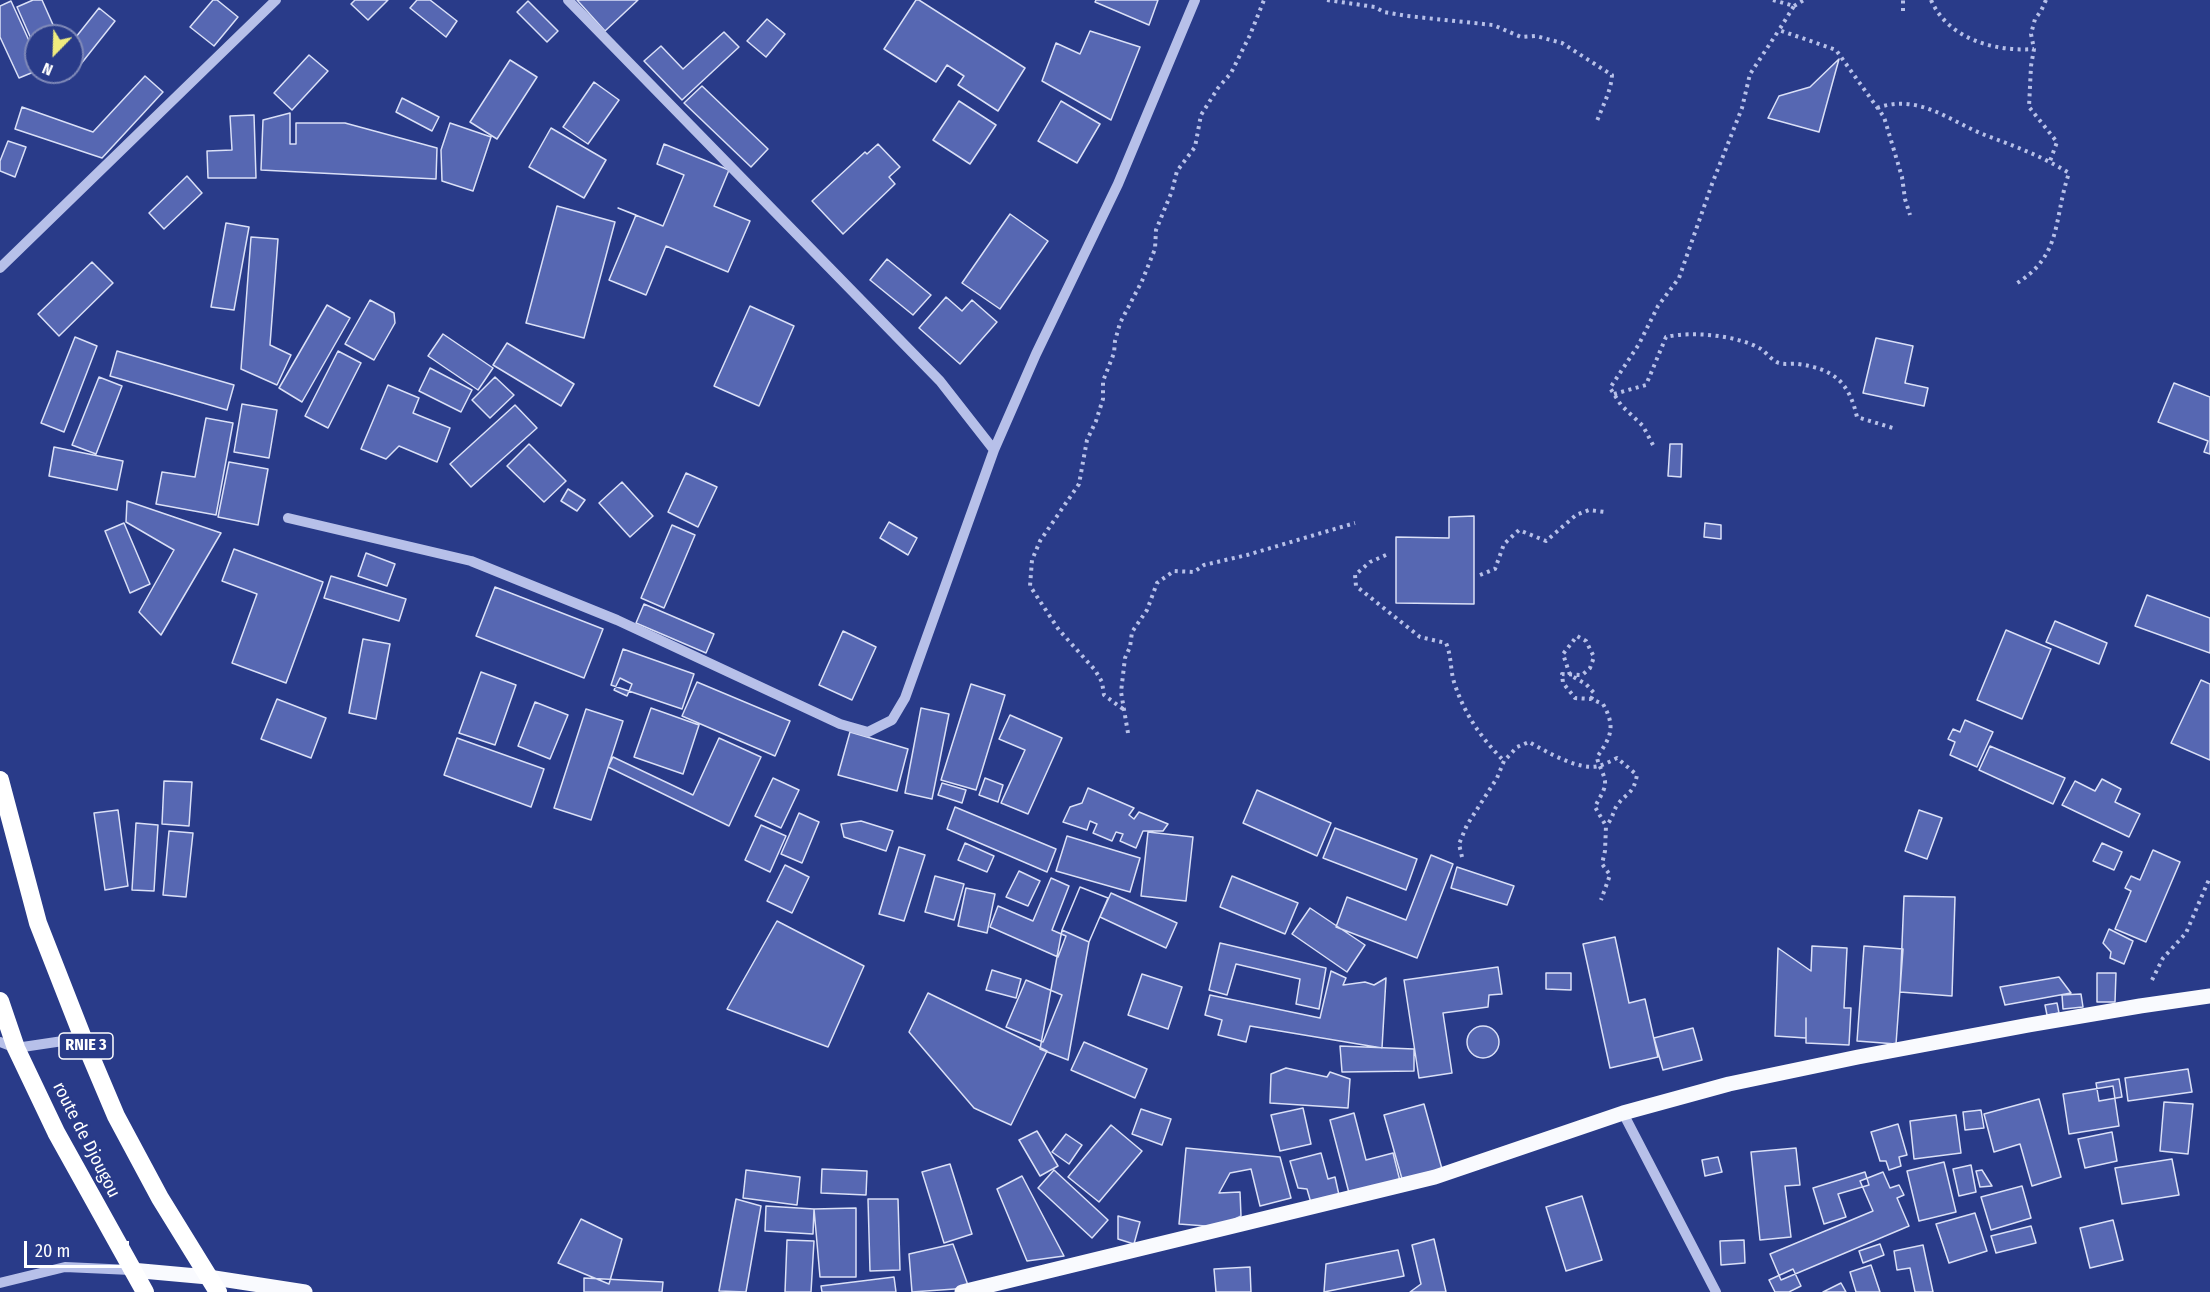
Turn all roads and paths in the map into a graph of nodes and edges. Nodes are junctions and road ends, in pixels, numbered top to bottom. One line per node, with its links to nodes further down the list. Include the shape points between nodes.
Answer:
1 (276, 0): 20 (street)
2 (568, 0): 25 (street, via 940,381)
3 (1195, 0): 25 (street, via 1118,184 1040,344)
4 (1264, 0): 33 (path, via 1231,73 1201,115 1195,147 1177,171 1156,230 1155,249 1114,341 1114,353 1103,381 1103,399 1087,441 1079,484 1040,540 1032,560 1030,586 1059,630 1095,670 1104,695)
5 (1327, 0): 11 (path)
6 (1773, 0): 12 (path)
7 (1804, 0): 12 (path)
8 (1903, 0): 13 (path)
9 (1931, 0): 15 (path, via 1943,20 1970,39 2017,51)
10 (2046, 0): 15 (path, via 2031,34)
11 (1348, 2): 17 (path, via 1407,16 1492,25 1521,37 1536,36 1562,43 1612,75 1611,89)
12 (1794, 6): 14 (path)
13 (1903, 10)
14 (1779, 30): 16 (path, via 1836,50); 22 (path, via 1750,74 1742,108 1679,278 1614,380 1610,388)
15 (2034, 49): 18 (path, via 2029,107 2057,142)
16 (1877, 108): 18 (path, via 1892,103 1933,109 1984,135); 19 (path, via 1893,145)
17 (1597, 121)
18 (2049, 160): 21 (path, via 2068,173 2054,240 2038,267)
19 (1911, 215)
20 (0, 268)
21 (2014, 285)
22 (1614, 394): 23 (path, via 1646,385 1666,337 1681,334 1732,338 1760,349 1780,364 1798,364 1835,374 1852,397 1857,417); 24 (path, via 1643,426)
23 (1896, 429)
24 (1653, 445)
25 (994, 450): 27 (street, via 905,698 892,720 868,732 840,723 617,620 471,561)
26 (1605, 512): 30 (path, via 1589,510 1576,515 1546,540 1518,530 1504,544 1495,569)
27 (288, 518)
28 (1354, 523): 33 (path, via 1194,572 1174,570 1163,578 1132,632 1121,682)
29 (1386, 555): 35 (path, via 1355,575 1356,586 1420,637 1446,643 1465,712)
30 (1480, 575)
31 (1570, 675): 31 (path, via 1582,675 1594,657 1586,640 1576,636 1563,654); 32 (path, via 1594,693); 32 (path, via 1562,674 1563,683 1575,698)
32 (1591, 699): 36 (path, via 1603,704 1610,714 1611,734 1596,757)
33 (1123, 709): 34 (path)
34 (1128, 733)
35 (1504, 761): 36 (path, via 1517,747 1529,742 1561,759 1586,767); 39 (path, via 1467,825 1459,844)
36 (1598, 766): 38 (path, via 1605,786 1595,807); 38 (path, via 1617,758 1637,775 1634,788 1617,805 1614,818)
37 (0, 780): 45 (highway, RNIE 3, via 38,923)
38 (1606, 826): 41 (path, via 1602,864 1610,875)
39 (1462, 857)
40 (2210, 877): 44 (path, via 2186,933 2163,958)
41 (1601, 900)
42 (2210, 996): 44 (main road)
43 (0, 1001): 46 (highway, route de Djougou)
44 (2140, 1006): 47 (main road, via 1858,1057 1729,1084)
45 (83, 1038): 46 (street); 50 (highway, RNIE 3, via 116,1116)
46 (8, 1045): 48 (highway, route de Djougou)
47 (1623, 1113): 53 (main road, via 1435,1177); 54 (street)
48 (131, 1270): 49 (street, via 65,1267); 50 (main road); 51 (highway, route de Djougou)
49 (0, 1283)
50 (213, 1284): 52 (main road)
51 (145, 1292)
52 (305, 1292)
53 (962, 1292)
54 (1716, 1292)

